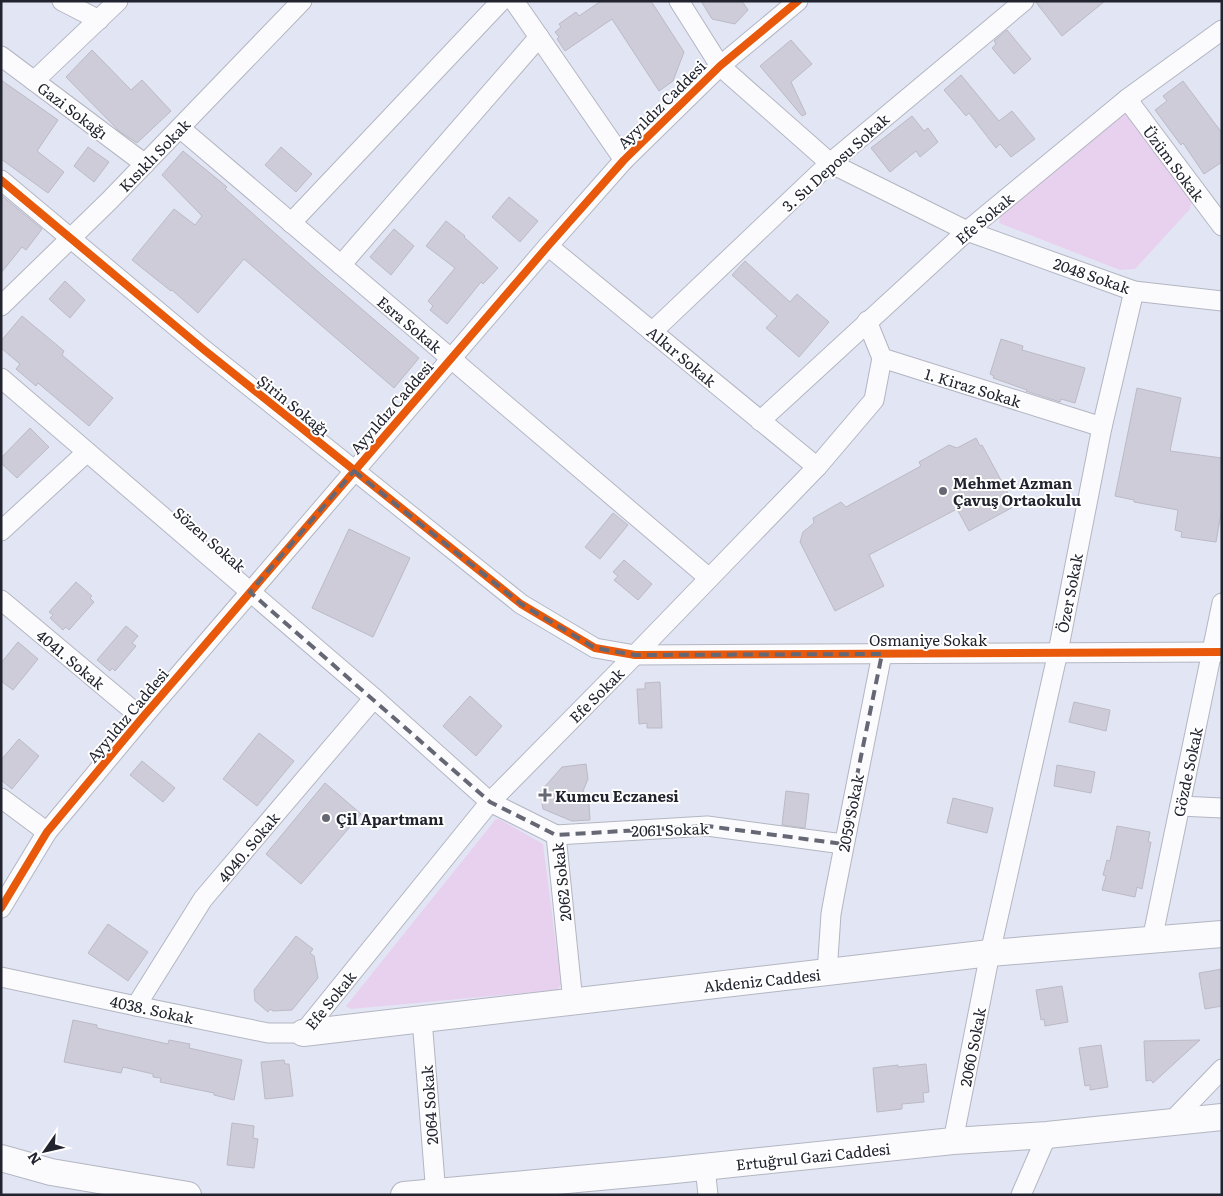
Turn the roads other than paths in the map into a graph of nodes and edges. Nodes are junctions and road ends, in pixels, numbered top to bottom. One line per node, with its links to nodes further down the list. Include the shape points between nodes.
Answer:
1 (62, 1): 9 (street)
2 (118, 1): 9 (street)
3 (302, 1): 16 (street, Kısıklı Sokak)
4 (501, 1): 21 (street)
5 (514, 1): 11 (street)
6 (678, 1): 13 (street, 2048 Sokak)
7 (798, 1): 13 (street, Ayyıldız Caddesi)
8 (1024, 1): 18 (street, 3. Su Deposu Sokak)
9 (99, 20): 14 (street)
10 (1222, 30): 15 (street, Efe Sokak)
11 (540, 38): 17 (street); 26 (street)
12 (1, 56): 14 (street, Gazi Sokağı)
13 (720, 66): 17 (street, Ayyıldız Caddesi); 18 (street, 2048 Sokak)
14 (34, 81): 19 (street, Gazi Sokağı)
15 (1127, 99): 22 (street, Üzüm Sokak); 23 (street, Efe Sokak)
16 (180, 128): 19 (street, Kısıklı Sokak); 21 (street, Esra Sokak)
17 (624, 160): 25 (street, Ayyıldız Caddesi)
18 (830, 163): 23 (street, 2048 Sokak); 31 (street, 3. Su Deposu Sokak)
19 (146, 164): 24 (street, Kısıklı Sokak)
20 (1, 180): 24 (street, Şirin Sokağı)
21 (291, 223): 26 (street, Esra Sokak)
22 (1222, 226)
23 (967, 231): 27 (street, 2048 Sokak); 30 (street, Efe Sokak)
24 (72, 238): 29 (street, Kısıklı Sokak); 39 (street, Şirin Sokağı)
25 (548, 246): 31 (street, Alkır Sokak); 33 (street, Ayyıldız Caddesi)
26 (340, 265): 33 (street, Esra Sokak)
27 (1134, 291): 28 (street, 2048 Sokak); 36 (street, Özer Sokak)
28 (1222, 301)
29 (2, 305)
30 (867, 321): 32 (street); 35 (street, Efe Sokak)
31 (652, 332): 35 (street, Alkır Sokak)
32 (882, 358): 36 (street, 1. Kiraz Sokak); 38 (street, Efe Sokak, via 874,400)
33 (451, 359): 39 (street, Ayyıldız Caddesi); 41 (street, Esra Sokak)
34 (1, 378): 37 (street, Sözen Sokak)
35 (760, 421): 38 (street, Alkır Sokak)
36 (1102, 427): 45 (street, Özer Sokak)
37 (87, 452): 40 (street); 42 (street, Sözen Sokak)
38 (817, 466): 41 (street, Efe Sokak)
39 (354, 471): 42 (street, Ayyıldız Caddesi); 48 (street, Şirin Sokağı, via 521,604 595,648)
40 (1, 531)
41 (709, 578): 48 (street, Efe Sokak)
42 (250, 592): 49 (street, Sözen Sokak); 50 (street, Ayyıldız Caddesi)
43 (1, 600): 50 (street, 4041. Sokak)
44 (1222, 603): 46 (street, Gözde Sokak)
45 (1058, 652): 46 (street, Osmaniye Sokak); 47 (street, Osmaniye Sokak); 61 (street, Özer Sokak)
46 (1217, 652): 53 (street, Gözde Sokak)
47 (882, 654): 48 (street, Osmaniye Sokak); 57 (street, 2059 Sokak)
48 (635, 655): 52 (street, Efe Sokak)
49 (374, 698): 52 (street, Sözen Sokak); 65 (street, 4040. Sokak, via 203,899)
50 (142, 718): 55 (street, Ayyıldız Caddesi)
51 (1, 798): 55 (street)
52 (490, 802): 56 (street, 2062 Sokak); 67 (street, Efe Sokak)
53 (1180, 806): 54 (street); 60 (street, Gözde Sokak)
54 (1222, 808)
55 (48, 832): 58 (street, Ayyıldız Caddesi)
56 (556, 835): 57 (street, 2061 Sokak, via 707,826); 64 (street, 2062 Sokak)
57 (844, 844): 62 (street, 2059 Sokak, via 831,914)
58 (1, 908)
59 (1222, 934): 60 (main road, Akdeniz Caddesi)
60 (1152, 940): 61 (main road, Akdeniz Caddesi)
61 (990, 953): 62 (main road, Akdeniz Caddesi); 72 (street, 2060 Sokak)
62 (827, 973): 64 (main road, Akdeniz Caddesi)
63 (1, 977): 65 (street, 4038. Sokak)
64 (573, 1002): 66 (main road, Akdeniz Caddesi)
65 (136, 1006): 67 (street, 4038. Sokak, via 268,1033)
66 (422, 1019): 67 (main road, Akdeniz Caddesi); 76 (street, 2064 Sokak)
67 (303, 1034)
68 (1222, 1069): 70 (street)
69 (1222, 1117): 70 (main road, Ertuğrul Gazi Caddesi)
70 (1170, 1123): 71 (main road, Ertuğrul Gazi Caddesi)
71 (1047, 1135): 72 (main road, Ertuğrul Gazi Caddesi); 80 (street)
72 (953, 1141): 74 (main road, Ertuğrul Gazi Caddesi)
73 (1, 1158): 77 (main road, via 51,1172)
74 (705, 1167): 75 (main road, Ertuğrul Gazi Caddesi); 79 (street)
75 (547, 1188): 76 (main road, Ertuğrul Gazi Caddesi)
76 (436, 1193): 78 (main road, Ertuğrul Gazi Caddesi)
77 (177, 1194)
78 (404, 1195)
79 (708, 1195)
80 (1021, 1195)

